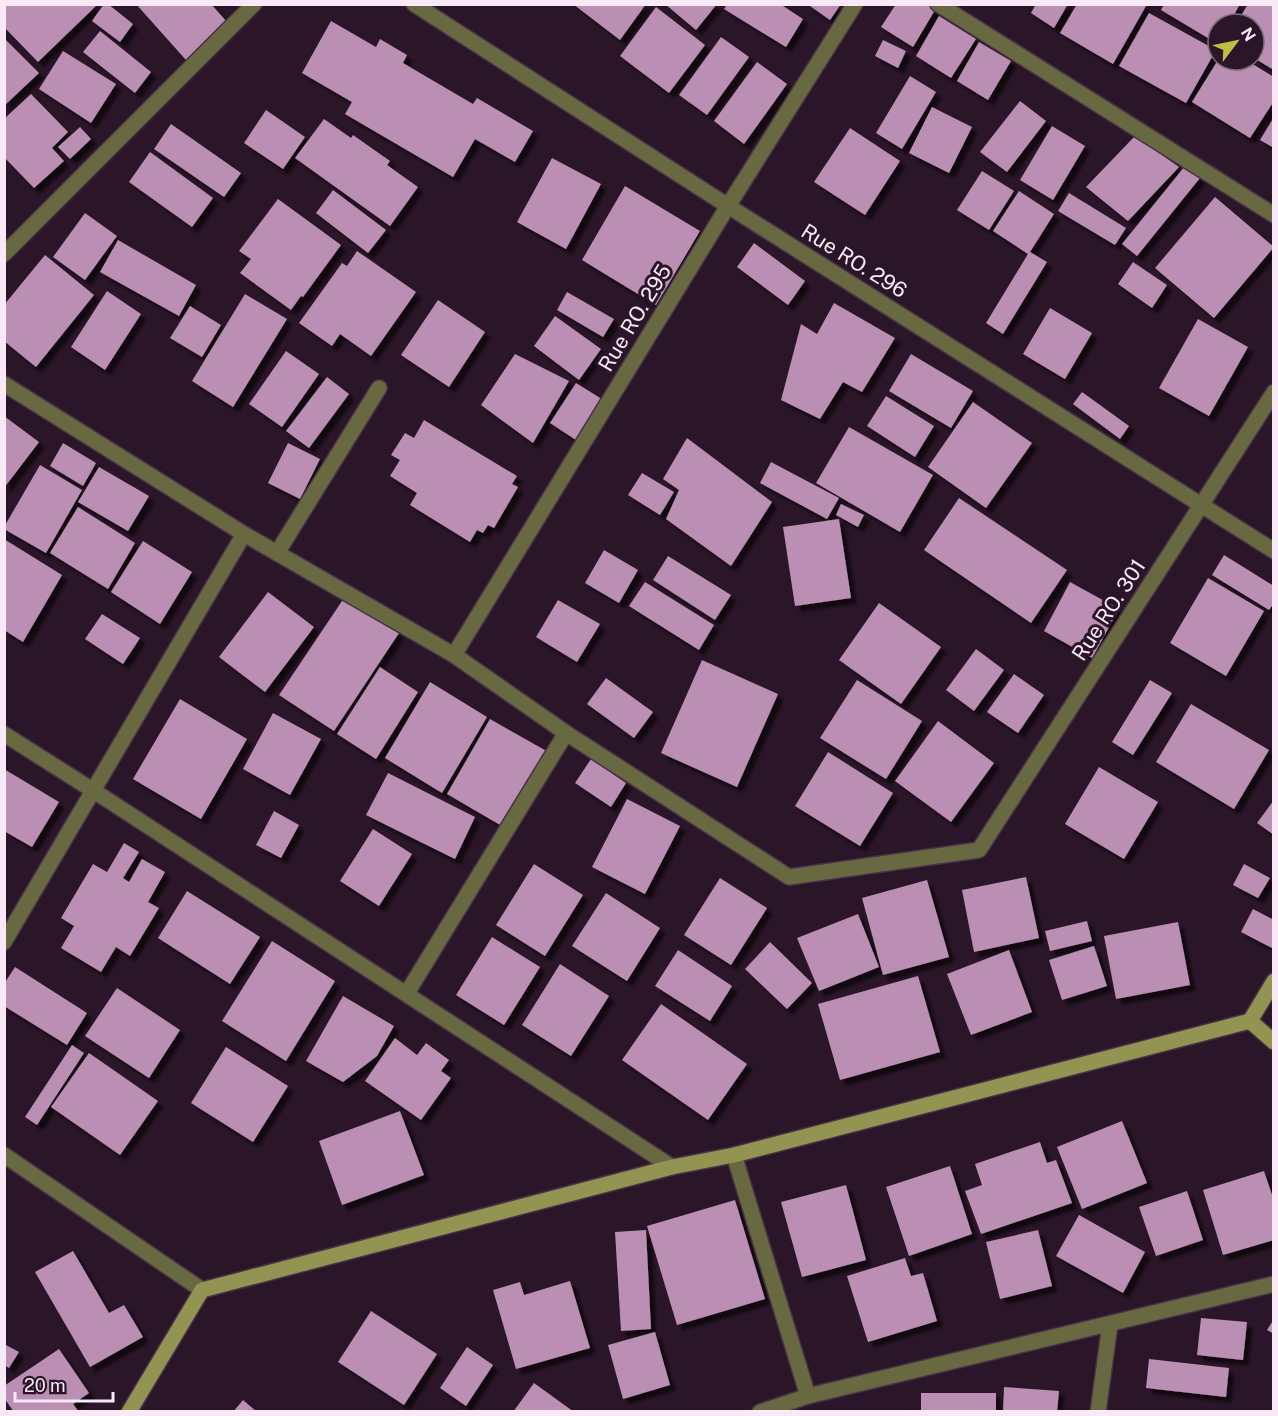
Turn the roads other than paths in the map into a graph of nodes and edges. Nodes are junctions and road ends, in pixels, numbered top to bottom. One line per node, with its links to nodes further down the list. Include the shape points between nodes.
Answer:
1 (254, 4): 7 (street)
2 (414, 4): 5 (street, Rue RO. 296)
3 (855, 4): 5 (street, Rue RO. 295)
4 (938, 4): 6 (street)
5 (728, 206): 11 (street, Rue RO. 296); 15 (street, Rue RO. 295)
6 (1274, 215)
7 (4, 254)
8 (4, 384): 12 (street)
9 (379, 388): 14 (street)
10 (1274, 392): 11 (street, Rue RO. 301)
11 (1202, 505): 13 (street, Rue RO. 296); 16 (street, Rue RO. 301, via 979,850 789,877)
12 (244, 534): 14 (street); 18 (street)
13 (1274, 551)
14 (277, 553): 15 (street)
15 (454, 655): 16 (street)
16 (566, 733): 21 (street)
17 (4, 734): 18 (street)
18 (94, 790): 19 (street); 21 (street)
19 (4, 942)
20 (1274, 981): 22 (street)
21 (407, 993): 26 (street)
22 (1250, 1021): 23 (street); 25 (street)
23 (1274, 1042)
24 (4, 1155): 28 (street)
25 (734, 1155): 26 (street); 30 (street)
26 (672, 1167): 28 (street)
27 (1274, 1284): 29 (street)
28 (202, 1290): 31 (street)
29 (1110, 1324): 30 (street); 33 (street)
30 (808, 1396): 32 (street)
31 (129, 1412)
32 (760, 1412)
33 (1098, 1412)

